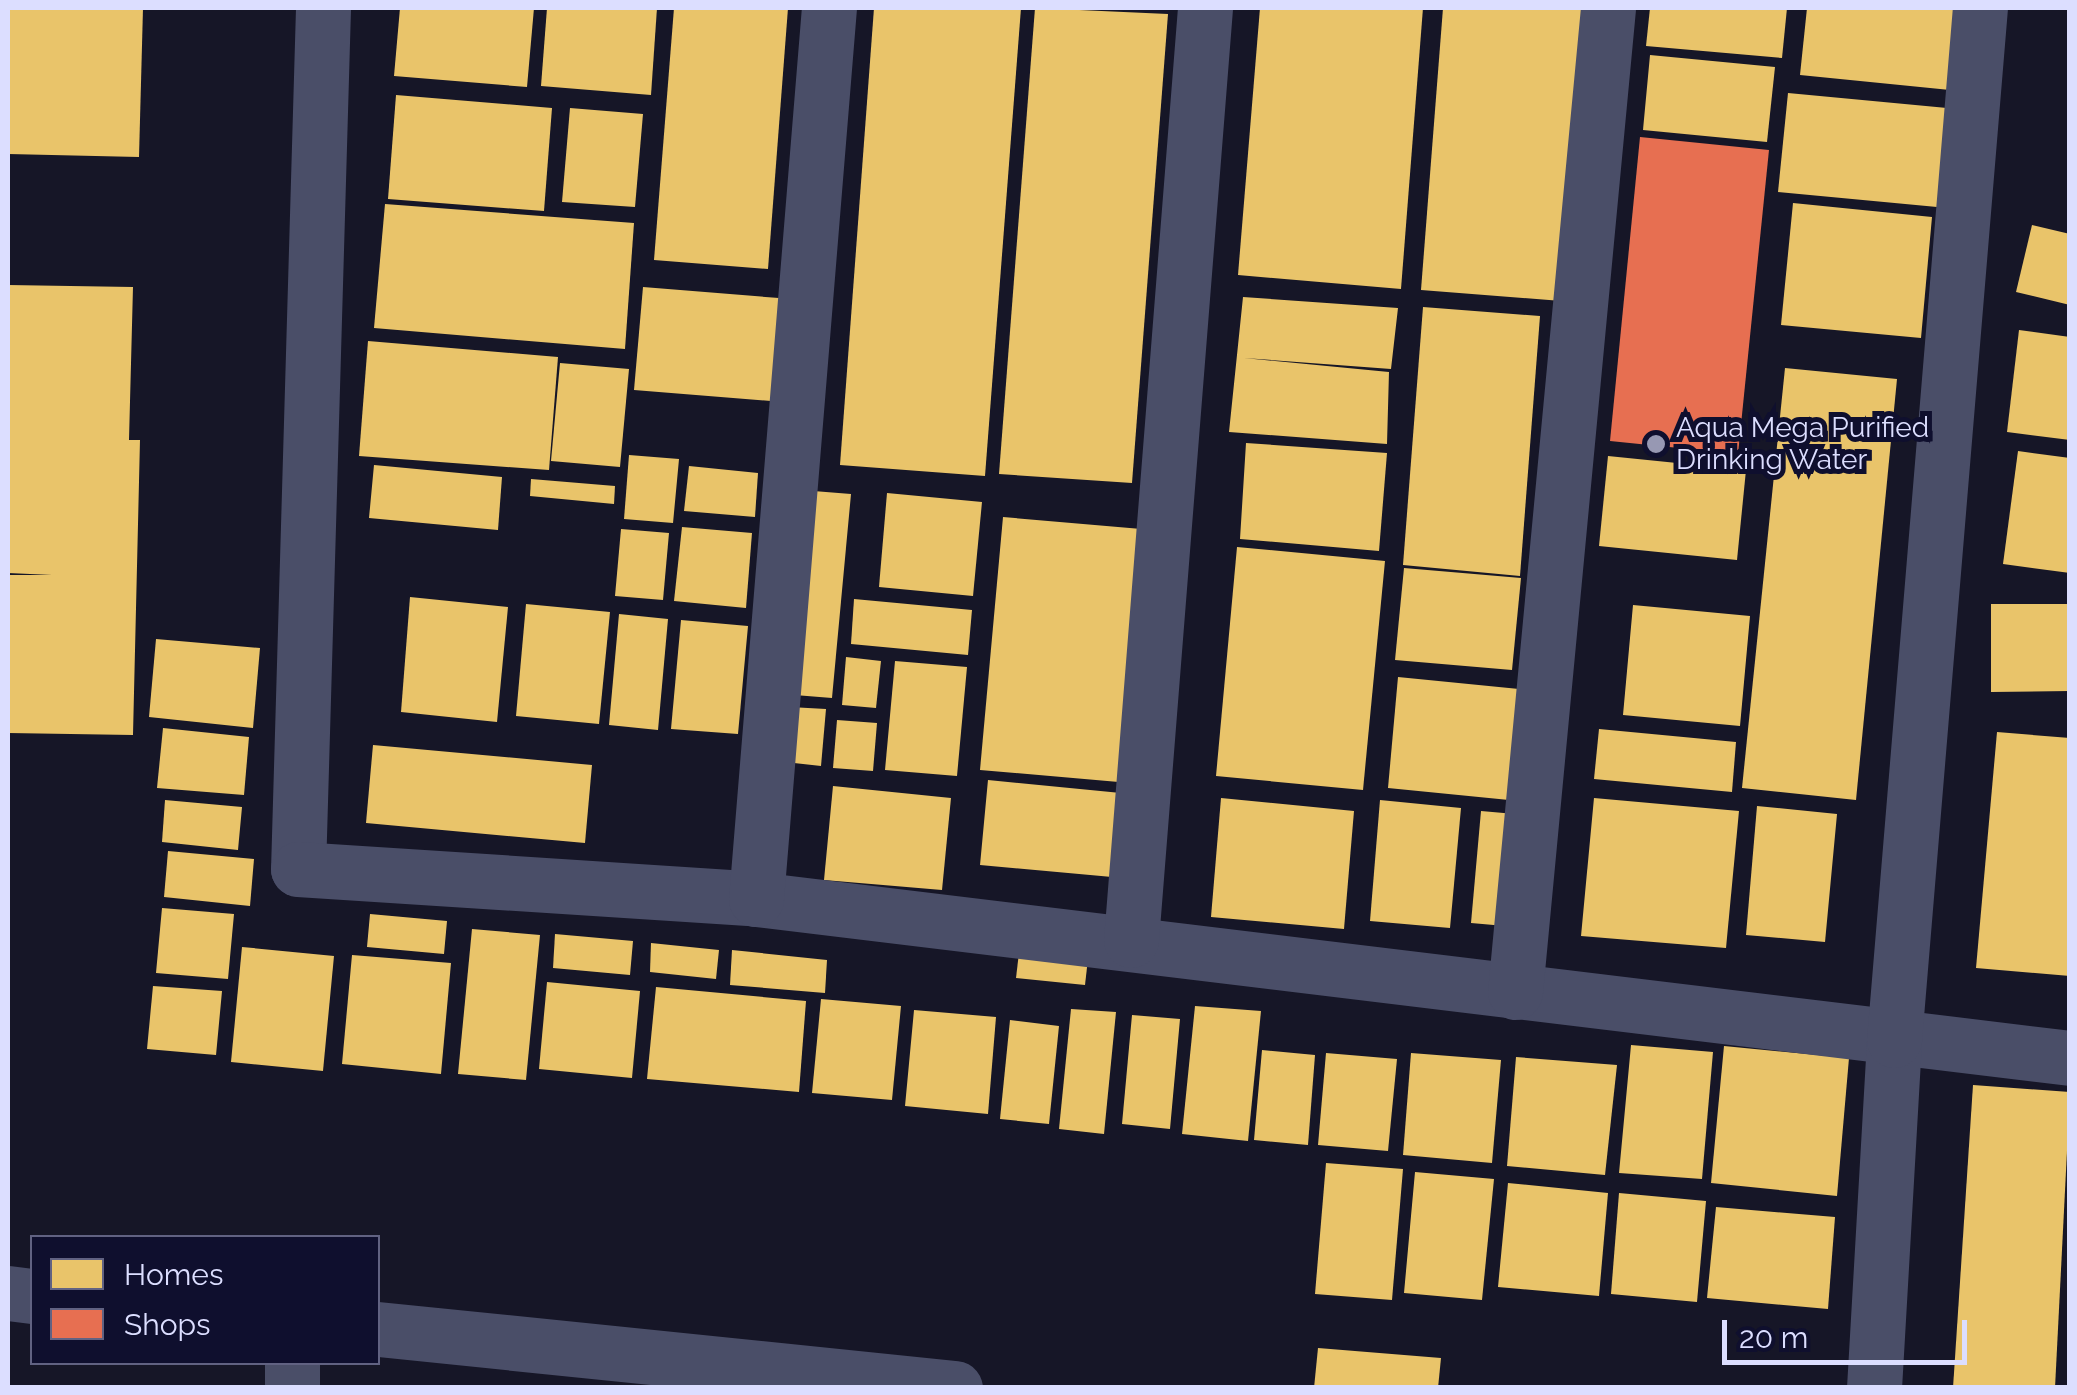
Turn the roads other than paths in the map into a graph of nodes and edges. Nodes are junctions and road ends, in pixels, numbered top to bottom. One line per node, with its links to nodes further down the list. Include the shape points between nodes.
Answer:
1 (322, 8): 6 (street, via 298,869)
2 (830, 8): 6 (street)
3 (1205, 8): 7 (street)
4 (1608, 8): 8 (street)
5 (1980, 8): 9 (street)
6 (756, 899): 7 (street)
7 (1131, 940): 8 (street)
8 (1514, 992): 9 (street)
9 (1894, 1040): 10 (street); 14 (street)
10 (2070, 1058)
11 (380, 1329): 12 (street)
12 (698, 1373): 13 (street)
13 (955, 1388)
14 (1874, 1388)

